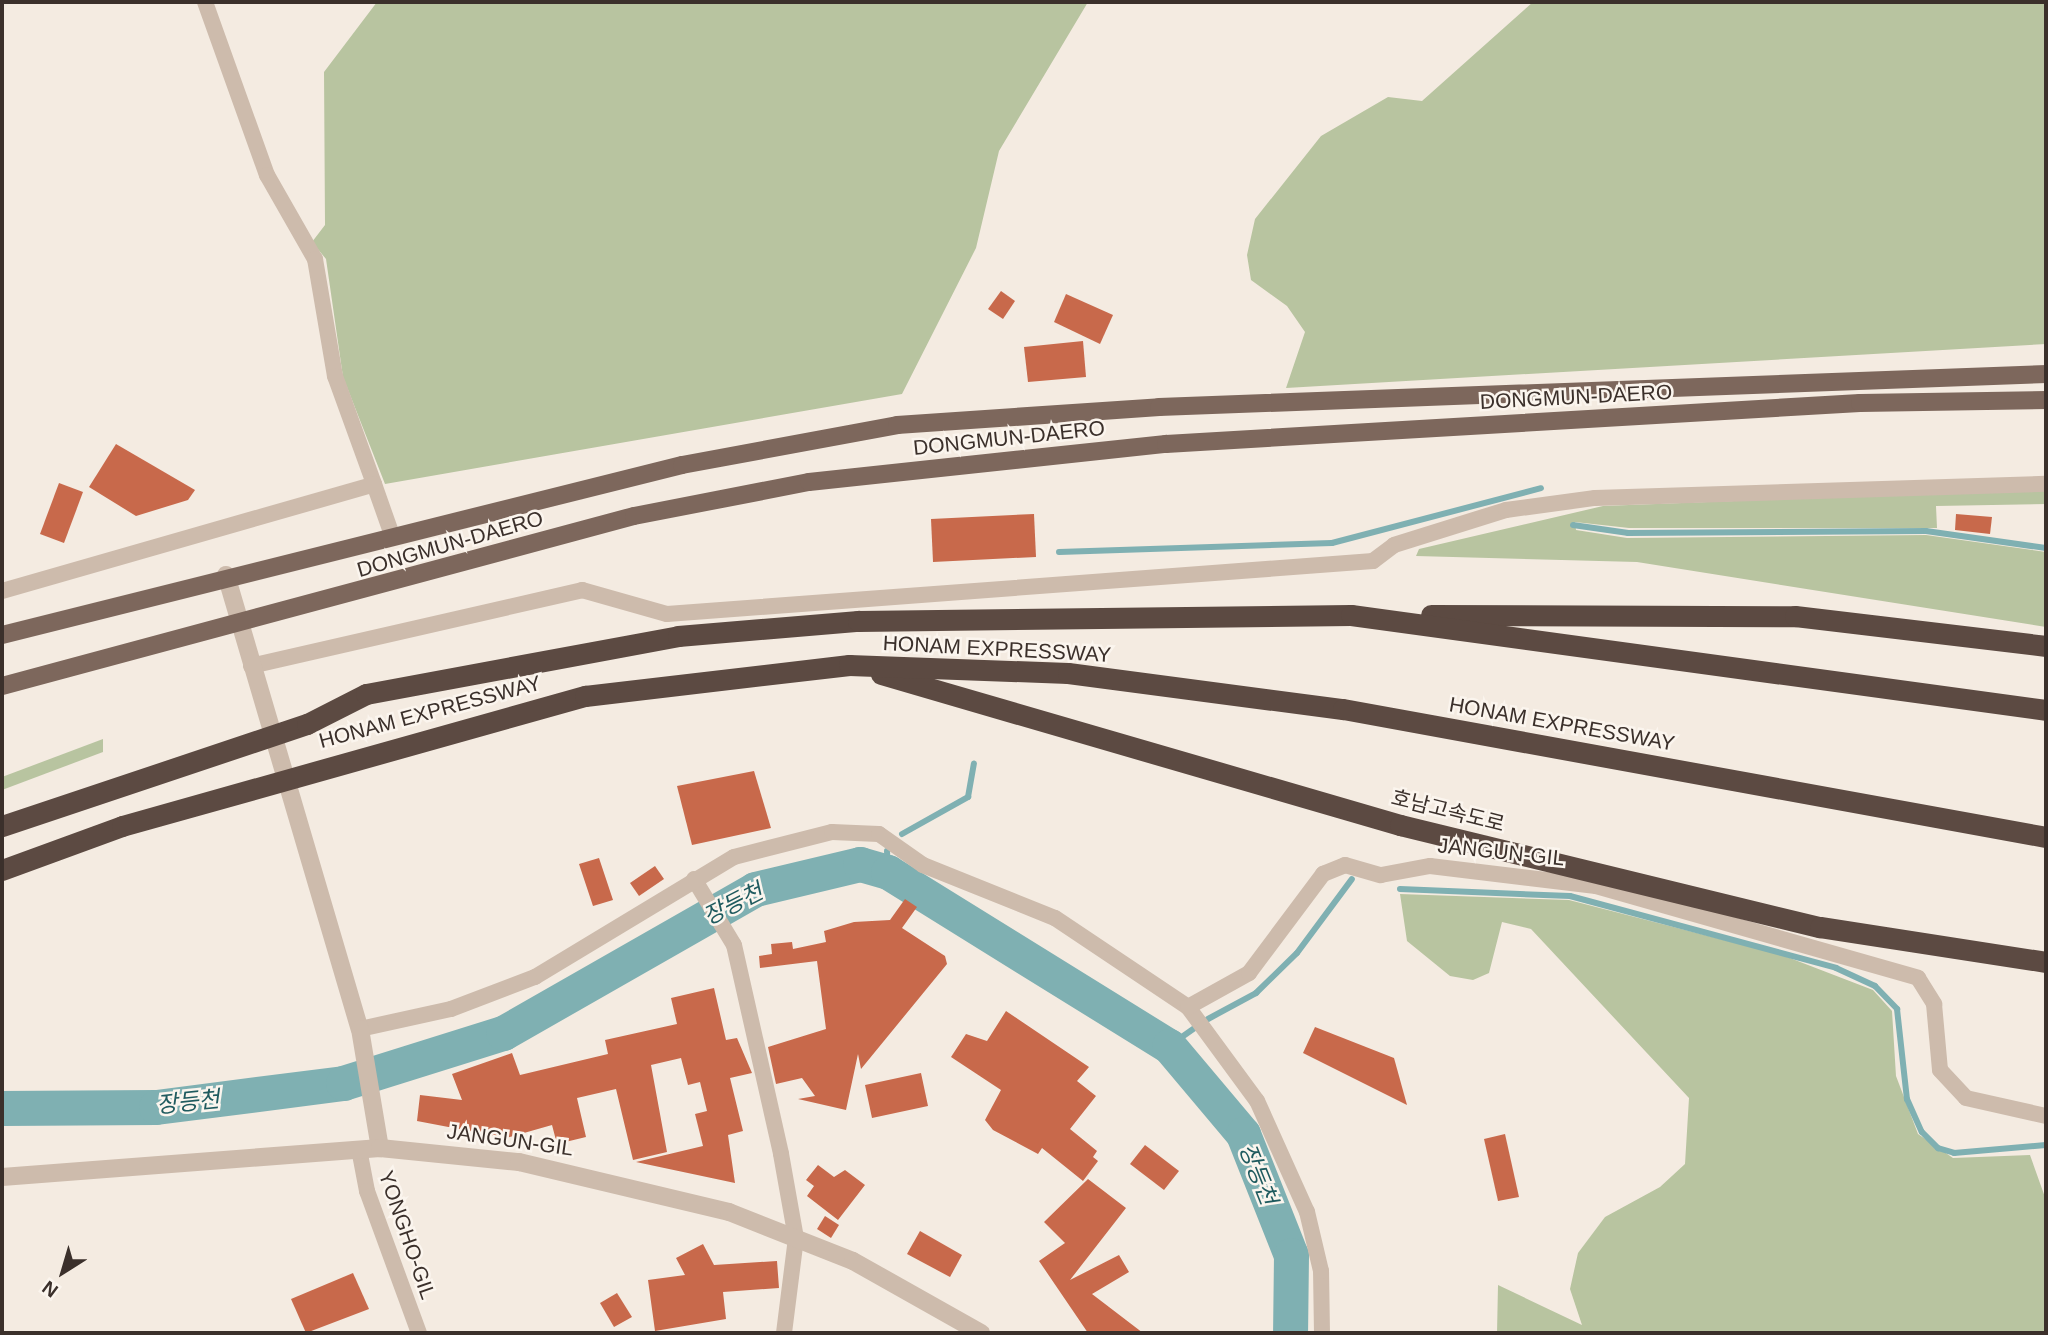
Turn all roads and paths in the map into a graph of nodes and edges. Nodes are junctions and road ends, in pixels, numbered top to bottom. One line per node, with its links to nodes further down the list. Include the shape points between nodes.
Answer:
1 (205, 2): 4 (street, via 267,175 315,259 335,376)
2 (2046, 374): 6 (main road, DONGMUN-DAERO, via 1159,407 897,425 682,465)
3 (2046, 400): 10 (main road, DONGMUN-DAERO, via 1860,403 1166,443 809,482 634,516)
4 (374, 484): 6 (street); 8 (street)
5 (2046, 484): 14 (street, via 1595,498 1506,510 1394,545 1373,561 667,614 582,590)
6 (391, 535): 7 (main road, DONGMUN-DAERO)
7 (226, 575): 10 (street); 11 (main road, DONGMUN-DAERO)
8 (2, 591)
9 (1069, 614): 12 (highway, via 1795,616); 16 (highway, HONAM EXPRESSWAY, via 1351,615); 17 (highway, HONAM EXPRESSWAY, via 678,636 366,694 307,724)
10 (240, 627): 14 (street); 15 (main road, DONGMUN-DAERO)
11 (2, 635)
12 (2046, 646)
13 (849, 665): 18 (highway, HONAM EXPRESSWAY, via 1068,673 1343,709); 19 (highway, HONAM EXPRESSWAY, via 585,696 324,766); 21 (highway, 호남고속도로, via 1399,825 1820,927)
14 (251, 666): 23 (street)
15 (2, 686)
16 (2046, 710)
17 (2, 826)
18 (2046, 837)
19 (2, 870)
20 (697, 883): 22 (street, via 777,841 832,832 879,834 923,865 1055,918); 23 (street, via 535,977); 28 (street, via 727,933)
21 (2046, 962)
22 (1188, 1007): 24 (street, JANGUN-GIL, via 1249,973 1323,874 1345,865 1381,875 1430,866 1595,886 1918,978 1934,1004 1940,1070 1966,1098); 32 (street, via 1256,1101 1307,1212 1321,1271)
23 (362, 1036): 25 (street)
24 (2046, 1116)
25 (379, 1140): 26 (street, JANGUN-GIL); 28 (street, JANGUN-GIL, via 598,1176 708,1205)
26 (359, 1149): 27 (street, JANGUN-GIL); 29 (street, YONGHO-GIL, via 367,1191)
27 (2, 1177)
28 (796, 1238): 30 (street); 31 (street, JANGUN-GIL, via 853,1261)
29 (419, 1333)
30 (784, 1333)
31 (981, 1333)
32 (1322, 1333)

